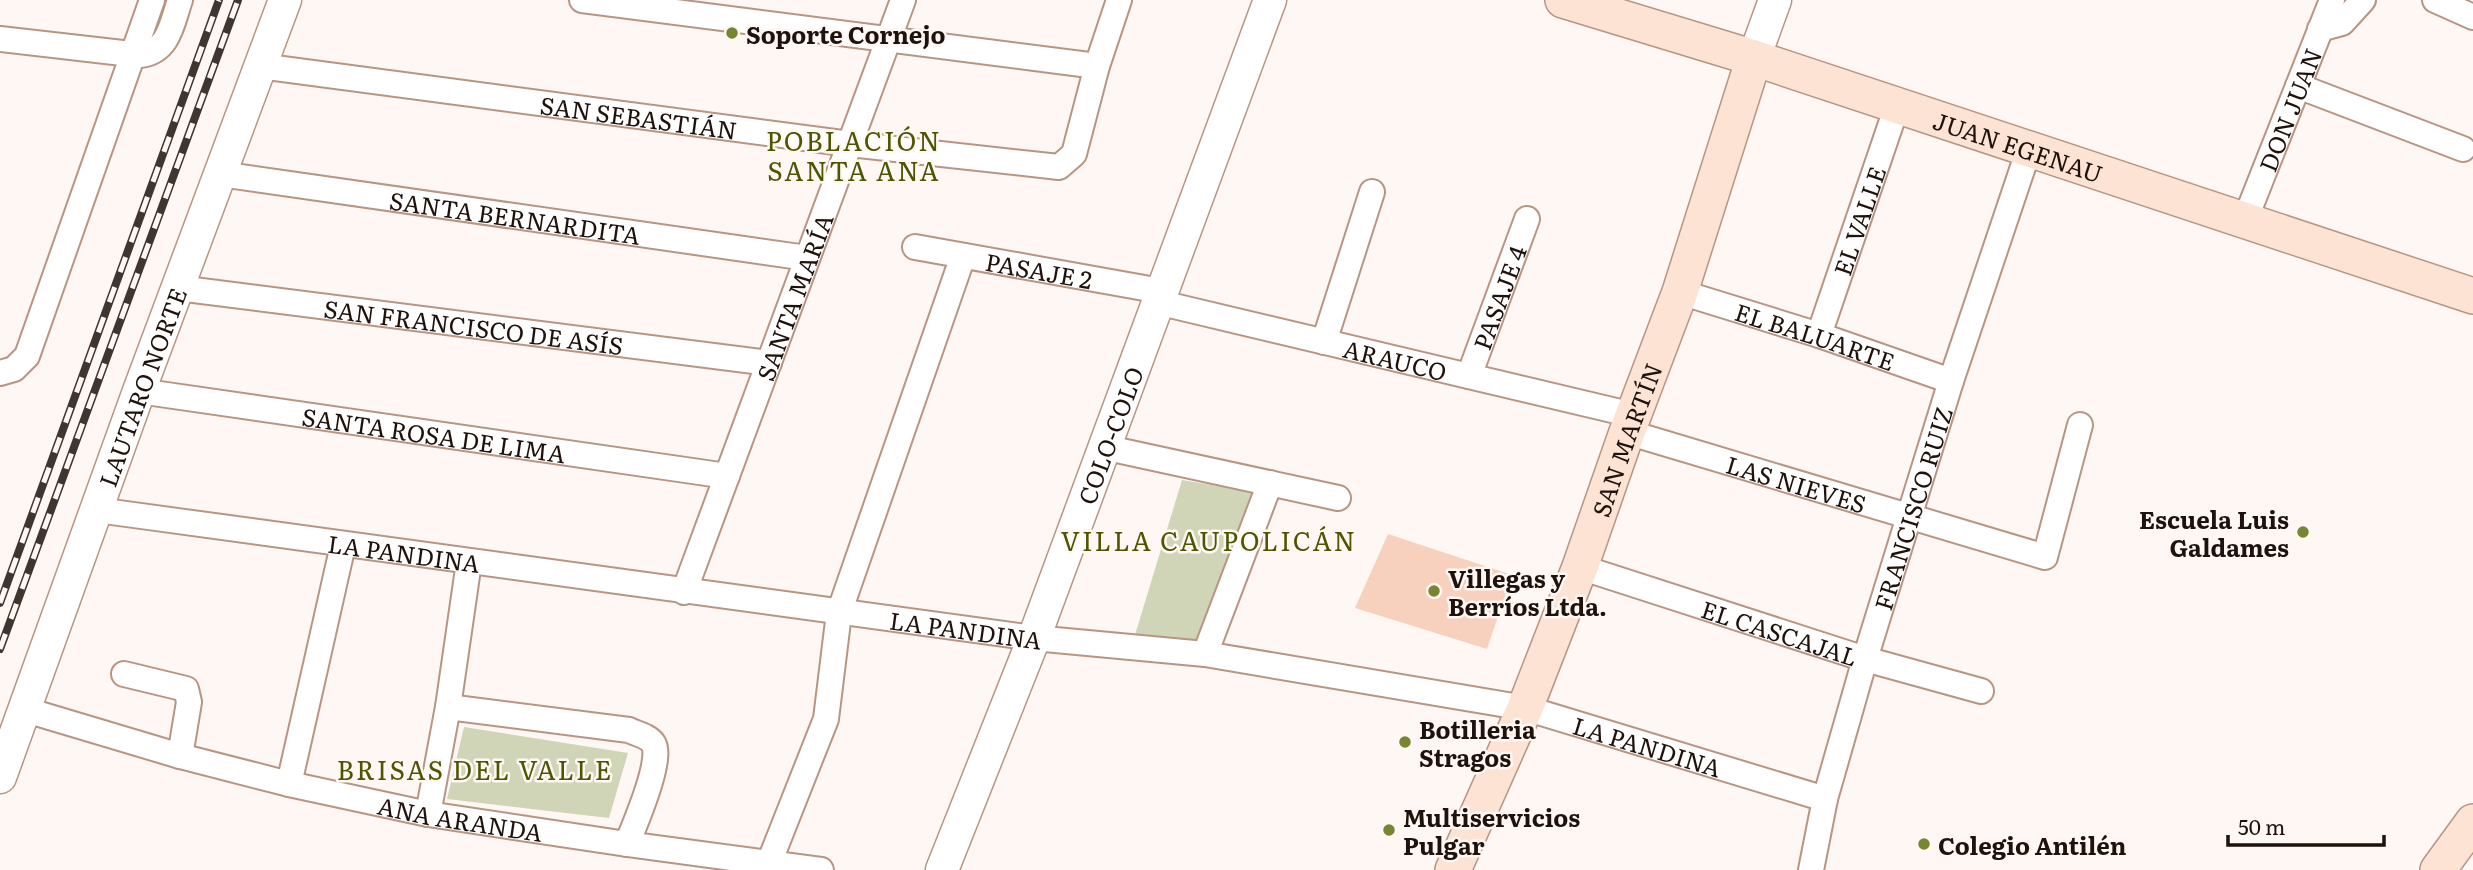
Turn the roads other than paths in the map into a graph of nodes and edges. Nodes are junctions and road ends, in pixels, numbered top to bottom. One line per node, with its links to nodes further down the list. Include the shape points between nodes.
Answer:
1 (152, 0): 17 (street)
2 (180, 0): 17 (street, via 163,45 149,54)
3 (285, 0): 19 (street, LAUTARO NORTE)
4 (582, 0): 15 (street)
5 (903, 0): 15 (street, SANTA MARÍA)
6 (1118, 0): 20 (street)
7 (1270, 0): 35 (street, COLO-COLO)
8 (1563, 0): 18 (main road, JUAN EGENAU)
9 (1775, 0): 18 (street, SAN MARTÍN)
10 (2332, 0): 14 (street, DON JUAN)
11 (2363, 0): 14 (street, via 2342,23)
12 (2435, 0): 13 (street)
13 (2473, 17)
14 (2320, 29): 21 (street, DON JUAN)
15 (888, 39): 20 (street); 23 (street, SANTA MARÍA)
16 (3, 46): 17 (street)
17 (132, 54): 40 (street, via 27,356)
18 (1754, 58): 22 (main road, JUAN EGENAU); 34 (main road, SAN MARTÍN)
19 (260, 66): 23 (street, SAN SEBASTIÁN); 26 (street, LAUTARO NORTE)
20 (1097, 66): 23 (street, SAN SEBASTIÁN, via 1074,154 1059,166)
21 (2298, 86): 25 (street); 29 (street, DON JUAN)
22 (1897, 106): 24 (main road, JUAN EGENAU); 37 (street, EL VALLE)
23 (850, 144): 32 (street, SANTA MARÍA)
24 (2029, 149): 29 (main road, JUAN EGENAU); 42 (street, FRANCISCO RUIZ)
25 (2463, 149)
26 (220, 174): 32 (street, SANTA BERNARDITA); 33 (street, LAUTARO NORTE)
27 (1372, 191): 38 (street)
28 (1527, 219): 41 (street, PASAJE 4)
29 (2245, 220): 36 (main road, JUAN EGENAU)
30 (915, 247): 31 (street, PASAJE 2)
31 (963, 256): 35 (street, PASAJE 2); 56 (street)
32 (807, 258): 39 (street, SANTA MARÍA)
33 (178, 288): 39 (street, SAN FRANCISCO DE ASÍS); 43 (street, LAUTARO NORTE)
34 (1680, 292): 37 (street, EL BALUARTE); 44 (main road, SAN MARTÍN)
35 (1159, 296): 38 (street, ARAUCO); 46 (street, COLO-COLO)
36 (2473, 296)
37 (1819, 335): 42 (street, EL BALUARTE)
38 (1324, 342): 41 (street, ARAUCO)
39 (769, 363): 47 (street, SANTA MARÍA)
40 (7, 371)
41 (1469, 376): 44 (street, ARAUCO)
42 (1951, 381): 51 (street, FRANCISCO RUIZ)
43 (139, 391): 47 (street, SANTA ROSA DE LIMA); 50 (street, LAUTARO NORTE)
44 (1630, 423): 51 (street, LAS NIEVES); 54 (main road, SAN MARTÍN)
45 (2080, 425): 51 (street, LAS NIEVES, via 2045,557)
46 (1103, 447): 48 (street); 57 (street, COLO-COLO)
47 (727, 476): 55 (street, SANTA MARÍA)
48 (1270, 483): 49 (street); 58 (street)
49 (1338, 498)
50 (97, 510): 52 (street, LA PANDINA); 64 (street, LAUTARO NORTE)
51 (1910, 516): 59 (street, FRANCISCO RUIZ)
52 (344, 544): 53 (street, LA PANDINA); 67 (street)
53 (469, 562): 55 (street, LA PANDINA); 62 (street)
54 (1580, 567): 59 (street, EL CASCAJAL); 63 (main road, SAN MARTÍN)
55 (684, 592): 56 (street, LA PANDINA)
56 (839, 613): 57 (street, LA PANDINA); 72 (street, via 826,719)
57 (1034, 638): 58 (street, LA PANDINA); 74 (street, COLO-COLO)
58 (1205, 654): 63 (street, LA PANDINA)
59 (1865, 659): 61 (street, EL CASCAJAL); 68 (street, FRANCISCO RUIZ)
60 (124, 674): 65 (street, via 186,689 189,702)
61 (1981, 691)
62 (448, 707): 69 (street); 71 (street, via 629,730 646,737 657,752 654,769)
63 (1525, 708): 68 (street, LA PANDINA); 75 (main road, SAN MARTÍN)
64 (26, 710): 65 (street, ANA ARANDA); 66 (street, LAUTARO NORTE)
65 (180, 756): 67 (street, ANA ARANDA)
66 (0, 777)
67 (289, 784): 69 (street, ANA ARANDA)
68 (1825, 799): 76 (street, FRANCISCO RUIZ)
69 (428, 814): 71 (street, ANA ARANDA)
70 (2473, 822): 77 (main road)
71 (627, 844): 72 (street, ANA ARANDA)
72 (769, 863): 73 (street, ANA ARANDA)
73 (821, 870)
74 (942, 870)
75 (1453, 870)
76 (1811, 870)
77 (2438, 870)

